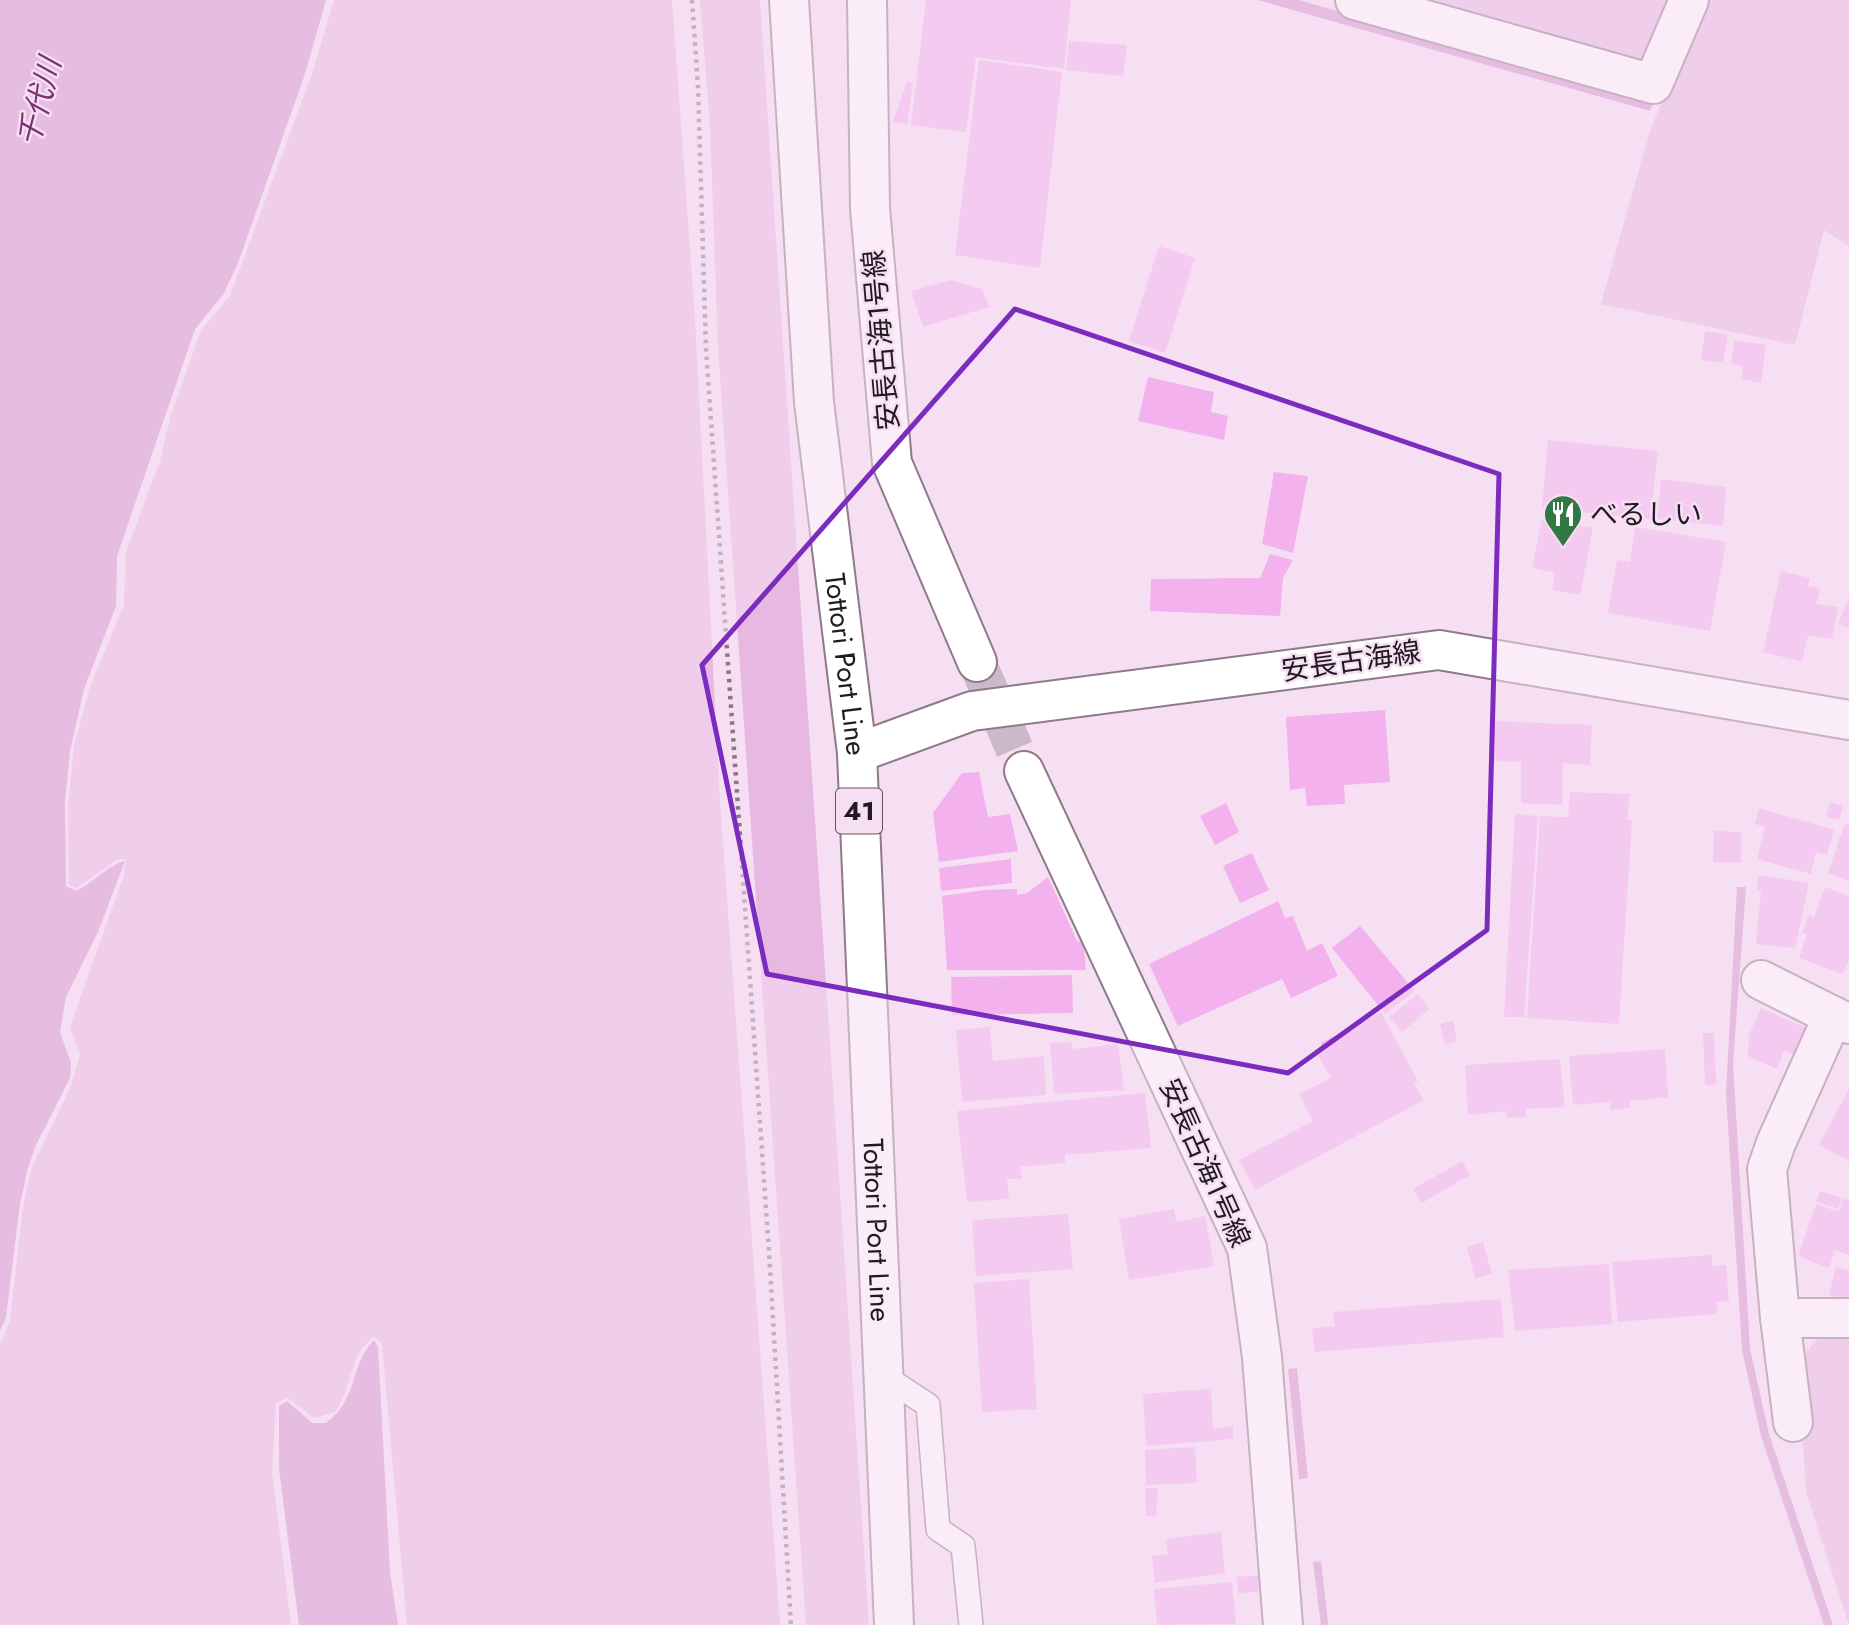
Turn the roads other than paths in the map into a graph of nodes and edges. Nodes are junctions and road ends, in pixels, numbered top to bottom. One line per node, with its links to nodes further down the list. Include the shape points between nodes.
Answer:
1 (789, 0): 7 (street, Tottori Port Line / 41, via 814,402)
2 (867, 0): 5 (street, 安長古海1号線, via 870,208 892,463)
3 (1355, 0): 4 (street, via 1653,84)
4 (1689, 0)
5 (976, 662)
6 (1849, 720): 7 (street, 安長古海線, via 1439,650 972,711)
7 (857, 753): 13 (street, Tottori Port Line / 41)
8 (1024, 771): 17 (street, 安長古海1号線, via 1247,1248 1262,1357)
9 (1761, 981): 10 (street)
10 (1841, 1020): 11 (street, via 1776,1143 1767,1170)
11 (1780, 1318): 12 (street); 14 (street)
12 (1849, 1318)
13 (881, 1375): 15 (street, Tottori Port Line / 41); 16 (lane, via 928,1405 938,1529 963,1546)
14 (1793, 1422)
15 (894, 1625)
16 (971, 1625)
17 (1283, 1625)

